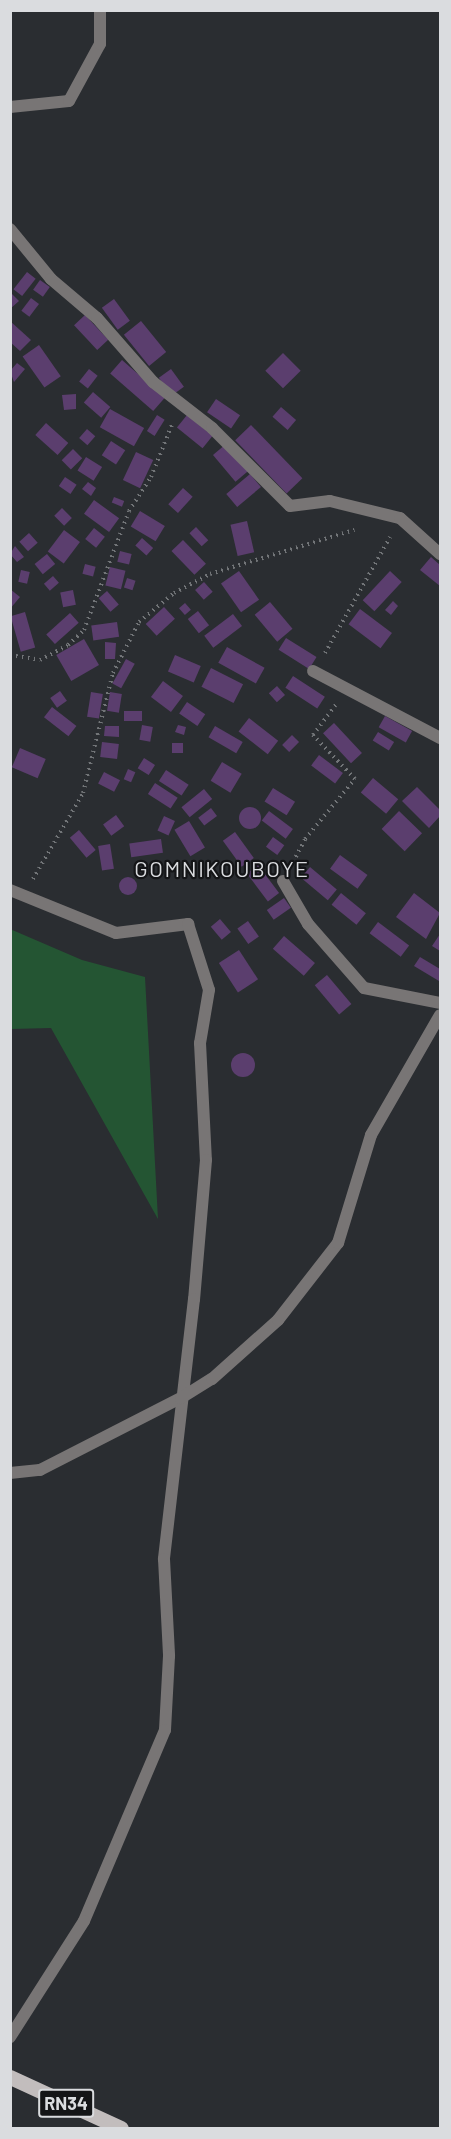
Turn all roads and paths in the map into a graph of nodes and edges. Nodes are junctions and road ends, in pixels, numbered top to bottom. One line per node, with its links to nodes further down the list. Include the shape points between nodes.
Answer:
1 (100, 10): 2 (street, via 100,44 69,101)
2 (10, 107)
3 (10, 229): 4 (street, via 51,279 97,318 125,354)
4 (182, 406): 5 (street, via 237,452 290,506 330,501); 8 (path, via 151,477 129,511 84,630 68,645 40,660)
5 (400, 518): 7 (street); 9 (path, via 349,617)
6 (357, 530): 14 (path, via 210,574 174,593 139,622 113,673 83,793)
7 (441, 554)
8 (10, 656)
9 (313, 671): 10 (street)
10 (349, 688): 11 (street); 12 (path, via 313,735 355,779 305,839)
11 (441, 738)
12 (283, 881): 15 (street, via 308,924 364,988)
13 (10, 890): 14 (street)
14 (23, 895): 17 (street, via 116,933 188,924 209,990 200,1043 206,1160)
15 (441, 1003)
16 (441, 1015): 17 (street, via 371,1135 338,1243 278,1320 212,1379)
17 (181, 1398): 18 (street, via 40,1470); 19 (street, via 164,1559 169,1656 165,1730 84,1921)
18 (10, 1473)
19 (10, 2037)
20 (10, 2077): 21 (main road, RN34)
21 (121, 2128)

